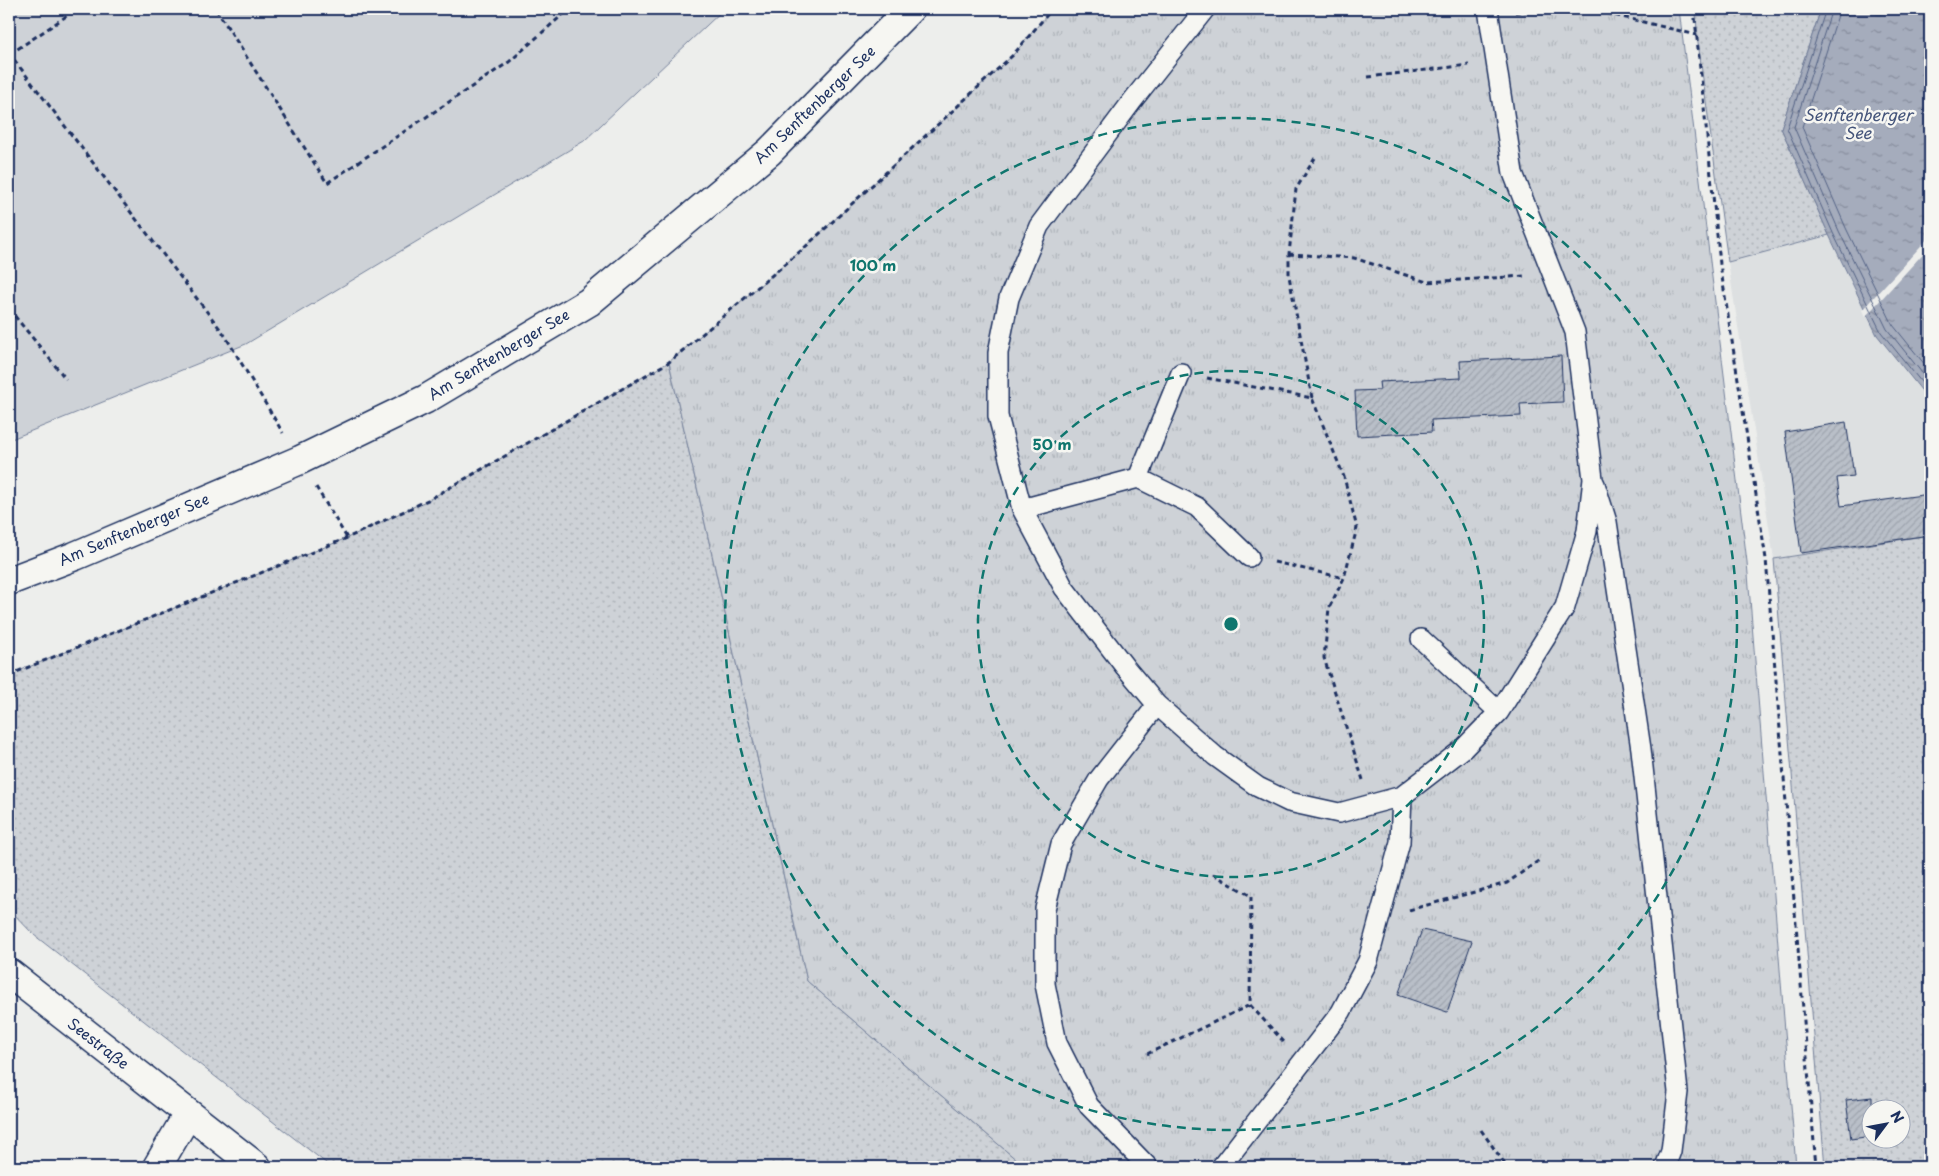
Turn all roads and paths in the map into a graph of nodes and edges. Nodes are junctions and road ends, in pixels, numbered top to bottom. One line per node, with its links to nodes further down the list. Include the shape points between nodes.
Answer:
1 (77, 9): 12 (path)
2 (216, 9): 3 (path, via 327,183 509,62)
3 (569, 9)
4 (910, 9): 22 (street, Am Senftenberger See, via 769,152 589,302 426,399)
5 (1052, 9): 26 (path, via 1013,55 803,249 669,362 430,499)
6 (1205, 9): 25 (lane, via 1039,226 1009,298 998,353 998,416)
7 (1554, 9): 10 (path)
8 (1589, 9): 11 (path)
9 (1694, 9): 11 (path)
10 (1489, 12): 13 (lane)
11 (1697, 35): 51 (path, via 1720,264 1766,560)
12 (10, 53): 22 (path, via 224,334)
13 (1497, 62): 14 (path); 17 (lane, via 1513,173)
14 (1368, 77)
15 (1315, 158): 16 (path, via 1296,189)
16 (1288, 254): 17 (path, via 1354,258 1427,282); 21 (path, via 1289,276)
17 (1553, 274): 24 (lane, via 1575,332)
18 (9, 309): 20 (path)
19 (1181, 373): 21 (path); 23 (lane)
20 (66, 379)
21 (1312, 398): 28 (path, via 1344,476 1357,528)
22 (300, 460): 26 (path); 29 (street, Am Senftenberger See)
23 (1138, 478): 25 (lane); 27 (lane, via 1197,507)
24 (1593, 479): 33 (lane, via 1586,531 1564,607); 50 (lane, via 1607,522 1641,749 1678,1092 1671,1151)
25 (1022, 509): 32 (lane, via 1064,588)
26 (347, 538): 31 (path)
27 (1249, 557): 28 (path)
28 (1344, 578): 35 (path, via 1329,608 1324,658)
29 (9, 581)
30 (1421, 639): 33 (lane)
31 (9, 675)
32 (1157, 705): 35 (lane, via 1215,756 1258,787 1289,802 1339,813); 47 (lane, via 1099,779 1060,844 1045,909 1044,984 1057,1043 1089,1106)
33 (1499, 712): 34 (lane, via 1463,749)
34 (1402, 796): 35 (lane); 38 (lane, via 1400,842)
35 (1371, 804)
36 (1541, 858): 38 (path, via 1507,883)
37 (1213, 874): 40 (path, via 1251,896)
38 (1380, 918): 42 (lane, via 1363,970 1341,1012)
39 (9, 973): 43 (street, Seestraße)
40 (1250, 1005): 41 (path); 42 (path)
41 (1147, 1054)
42 (1305, 1061): 48 (lane)
43 (188, 1114): 45 (street); 46 (street, Seestraße)
44 (1481, 1130): 49 (path)
45 (158, 1167)
46 (257, 1167)
47 (1148, 1167)
48 (1221, 1167)
49 (1507, 1167)
50 (1665, 1167)
51 (1816, 1167)

